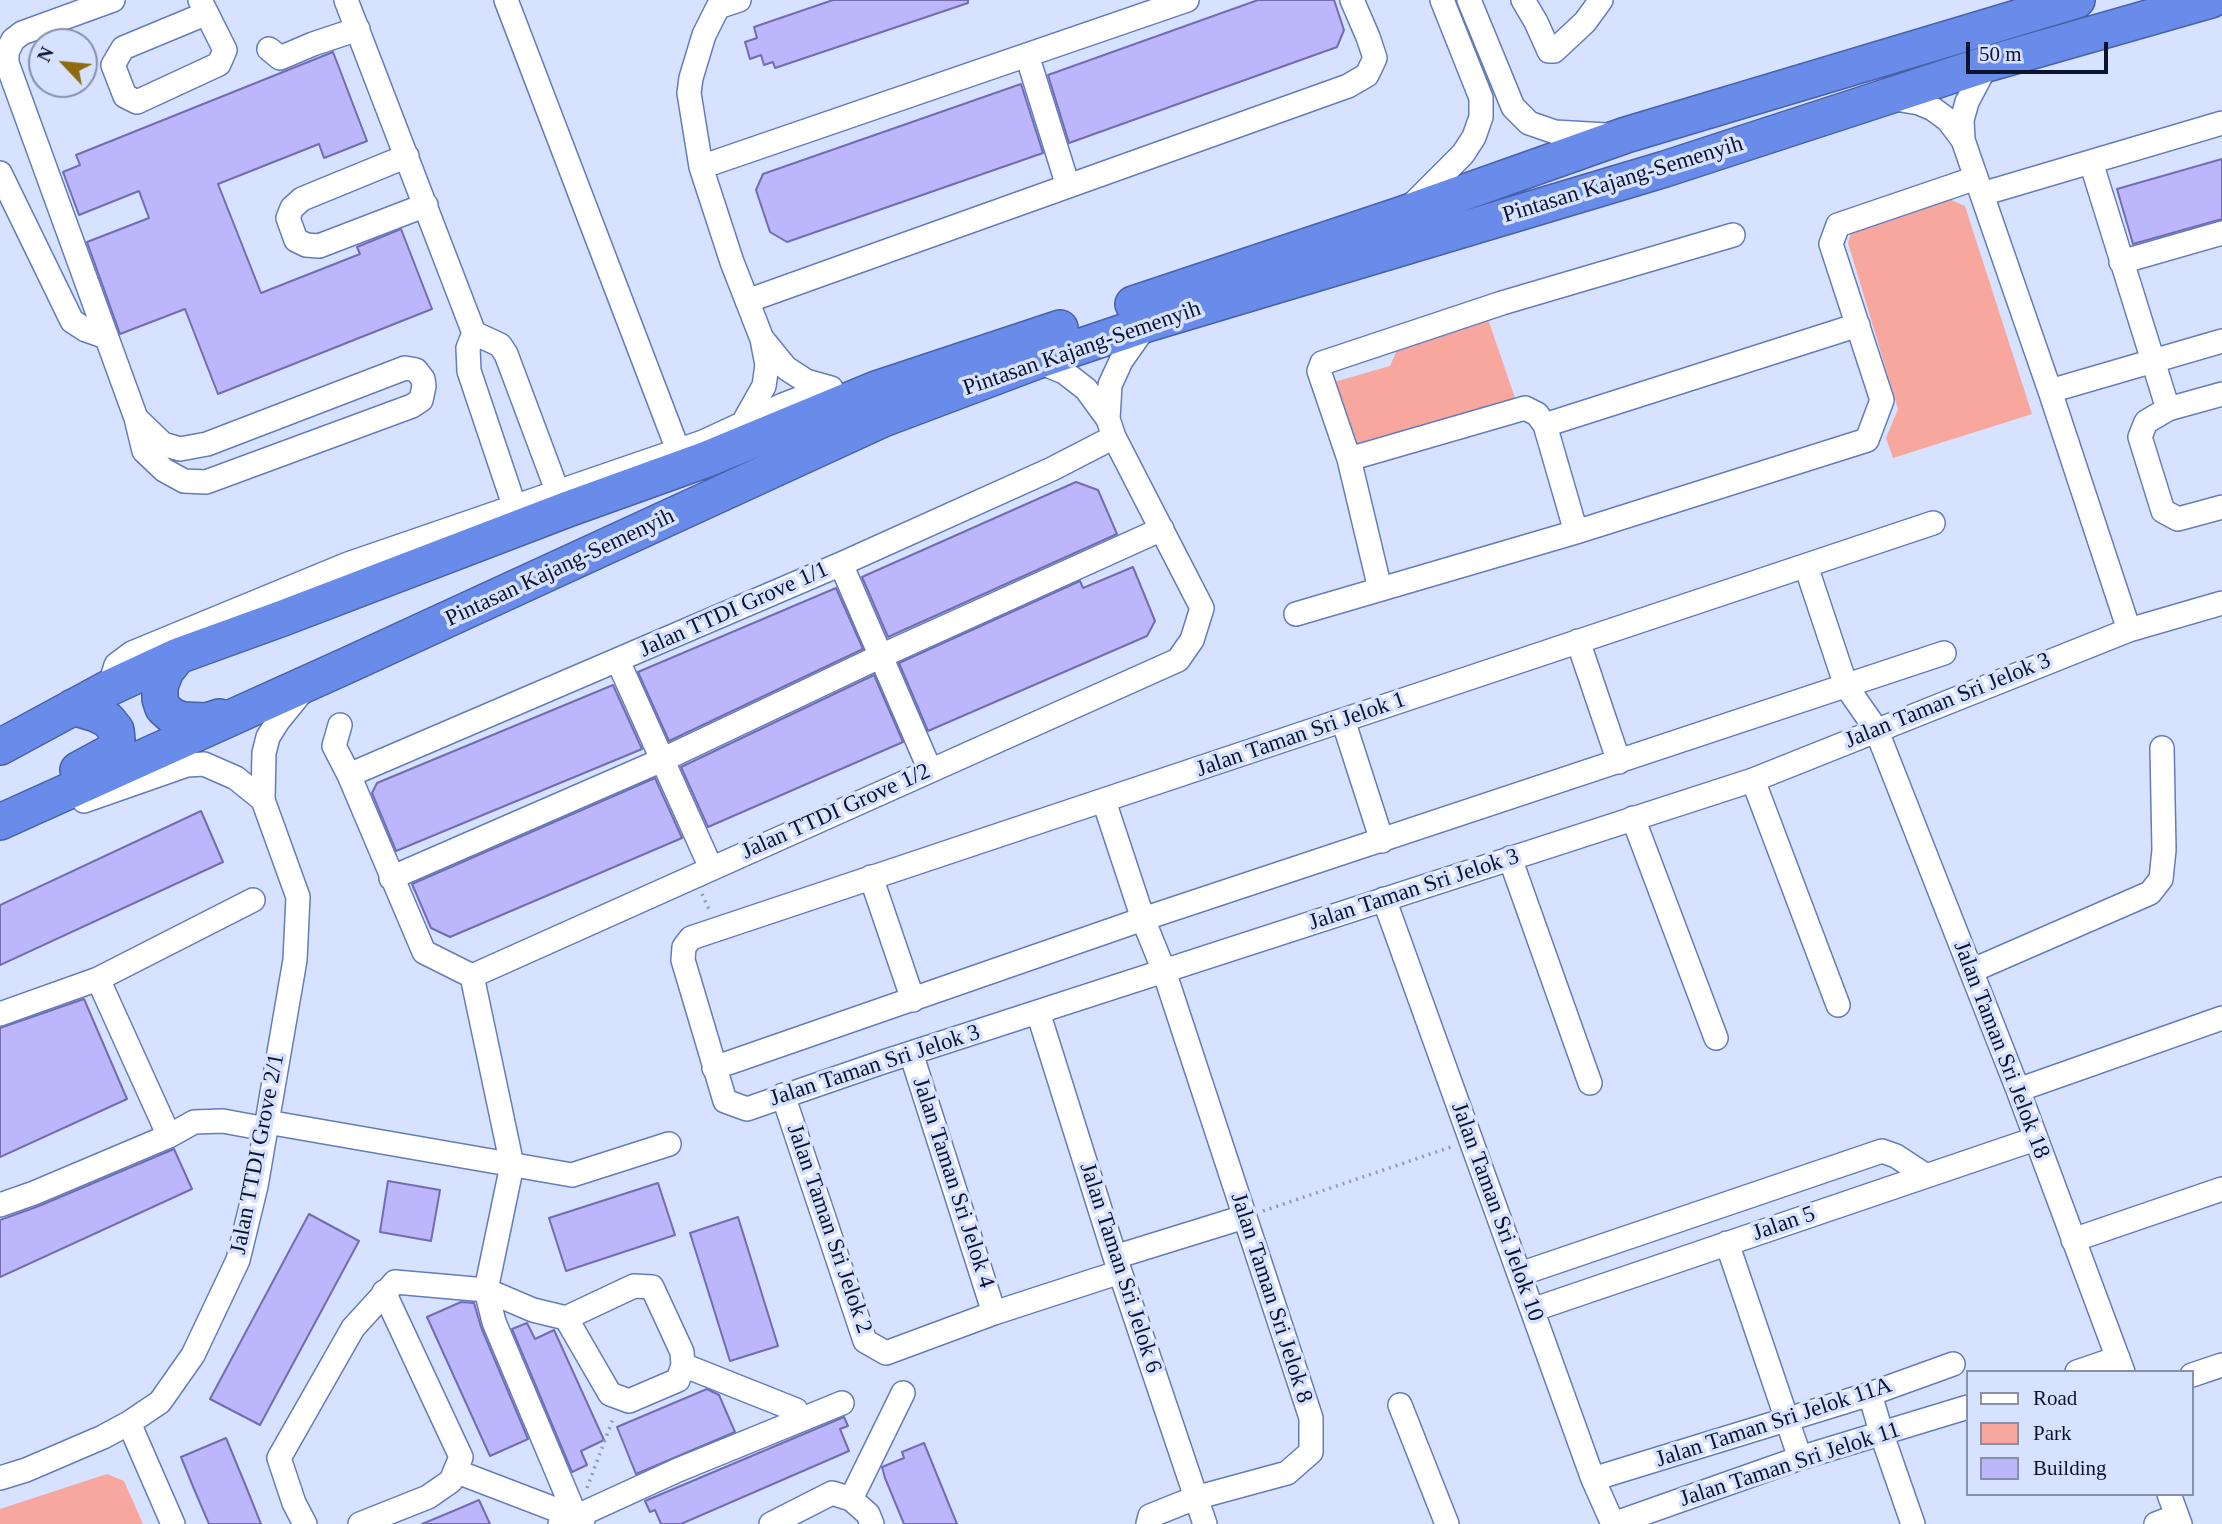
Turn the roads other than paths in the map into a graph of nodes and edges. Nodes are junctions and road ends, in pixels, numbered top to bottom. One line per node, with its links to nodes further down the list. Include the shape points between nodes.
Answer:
1 (113, 0): 39 (street, via 22,33 7,52 7,63)
2 (346, 0): 16 (street)
3 (506, 0): 53 (street)
4 (1187, 0): 18 (street)
5 (1352, 0): 28 (street, via 1375,58 1367,75 1348,86)
6 (1442, 0): 31 (street, via 1481,97 1481,117 1463,154)
7 (1469, 0): 22 (street, via 1513,107 1529,123 1555,132)
8 (1523, 0): 9 (street, via 1549,51 1554,51)
9 (1601, 0)
10 (2020, 0): 15 (highway)
11 (2077, 0): 15 (highway, Pintasan Kajang-Semenyih)
12 (2211, 0): 19 (highway, Pintasan Kajang-Semenyih)
13 (725, 2): 26 (street, via 705,36 691,78 691,111)
14 (203, 7): 14 (street, via 225,50 219,64 137,102 125,96 113,65 124,48)
15 (1980, 28): 22 (highway, Pintasan Kajang-Semenyih)
16 (358, 29): 17 (street, via 280,58); 24 (street)
17 (270, 49)
18 (1027, 55): 26 (street); 28 (street)
19 (1987, 65): 20 (highway, Pintasan Kajang-Semenyih); 23 (street, via 1966,102)
20 (1886, 97): 23 (street, via 1933,109); 36 (highway, Pintasan Kajang-Semenyih, via 1665,169)
21 (2222, 123): 25 (street)
22 (1626, 135): 31 (highway, Pintasan Kajang-Semenyih)
23 (1963, 140): 29 (street)
24 (407, 156): 30 (street); 30 (street, via 302,199 288,218 296,240 319,246)
25 (2091, 162): 29 (street); 34 (street)
26 (701, 167): 35 (street)
27 (0, 173): 39 (street, via 72,321)
28 (1068, 186): 35 (street)
29 (1979, 186): 37 (street, via 1838,225 1831,244); 46 (street)
30 (426, 205): 38 (street)
31 (1400, 215): 45 (highway, Pintasan Kajang-Semenyih)
32 (2222, 233): 34 (street)
33 (1733, 235): 54 (street, via 1502,303 1322,363 1319,371)
34 (2122, 262): 43 (street)
35 (747, 301): 40 (street)
36 (1147, 324): 42 (highway, Pintasan Kajang-Semenyih); 52 (street, via 1110,385)
37 (1858, 325): 51 (street); 60 (street, via 1882,400 1867,440)
38 (474, 333): 55 (street, via 500,345 506,354); 57 (street, via 468,348 469,371)
39 (106, 337): 49 (street)
40 (762, 339): 44 (street, via 786,368); 50 (street, via 765,386)
41 (2222, 341): 43 (street)
42 (1037, 361): 52 (street, Jalan TTDI Grove 1/2, via 1064,372 1086,389); 72 (highway, Pintasan Kajang-Semenyih, via 883,419)
43 (2151, 362): 46 (street); 48 (street)
44 (827, 388): 45 (street); 50 (street)
45 (876, 389): 69 (highway, Pintasan Kajang-Semenyih, via 707,460)
46 (2050, 391): 66 (street)
47 (2222, 394): 48 (street)
48 (2168, 409): 56 (street, via 2146,422 2140,437 2163,511 2178,519)
49 (136, 418): 49 (street, via 163,444 180,449 207,444 405,368 416,370 424,386 421,400 412,406 206,482 184,481 164,470 144,451)
50 (741, 425): 53 (street)
51 (1545, 425): 54 (street, via 1525,408); 60 (street)
52 (1111, 428): 59 (street, Jalan TTDI Grove 1/2); 61 (street, Jalan TTDI Grove 1/1, via 1052,468)
53 (678, 450): 55 (street)
54 (1349, 460): 63 (street)
55 (558, 494): 57 (street)
56 (2222, 507)
57 (515, 508): 74 (street, via 348,564 132,653 117,665)
58 (1933, 523): 62 (street, Jalan Taman Sri Jelok 1)
59 (1162, 529): 70 (street); 84 (street, Jalan TTDI Grove 1/2, via 1202,608 1192,640 1178,660)
60 (1576, 532): 63 (street)
61 (841, 564): 70 (street); 71 (street, Jalan TTDI Grove 1/1)
62 (1806, 566): 67 (street, Jalan Taman Sri Jelok 1); 73 (street, Jalan Taman Sri Jelok 18)
63 (1380, 589): 65 (street)
64 (2222, 603): 66 (street, Jalan Taman Sri Jelok 3)
65 (1296, 614)
66 (2129, 630): 79 (street, Jalan Taman Sri Jelok 3)
67 (1578, 641): 77 (street, Jalan Taman Sri Jelok 1); 83 (street)
68 (1944, 653): 73 (street, Jalan Taman Sri Jelok 3)
69 (178, 656): 74 (highway, Pintasan Kajang-Semenyih); 76 (highway, via 160,686 163,708 172,716 207,721)
70 (881, 656): 82 (street); 84 (street)
71 (618, 661): 82 (street); 85 (street, Jalan TTDI Grove 1/1)
72 (308, 683): 76 (highway, Pintasan Kajang-Semenyih); 87 (street, Jalan TTDI Grove 2/1, via 268,737)
73 (1846, 686): 79 (street, Jalan Taman Sri Jelok 18); 83 (street, Jalan Taman Sri Jelok 3)
74 (109, 688): 75 (highway, Pintasan Kajang-Semenyih)
75 (73, 707): 80 (highway, Pintasan Kajang-Semenyih); 89 (highway, via 108,720 116,730 113,751)
76 (253, 708): 91 (highway, Pintasan Kajang-Semenyih)
77 (1343, 720): 88 (street, Jalan Taman Sri Jelok 1); 92 (street)
78 (340, 725): 85 (street, via 334,746)
79 (1876, 729): 86 (street, Jalan Taman Sri Jelok 3); 102 (street, Jalan Taman Sri Jelok 18)
80 (0, 747)
81 (2162, 748): 102 (street, via 2164,850 2161,879 2150,893)
82 (662, 760): 94 (street); 96 (street)
83 (1619, 762): 92 (street, Jalan Taman Sri Jelok 3)
84 (930, 770): 94 (street, Jalan TTDI Grove 1/2)
85 (349, 775): 96 (street)
86 (1753, 780): 90 (street, Jalan Taman Sri Jelok 3); 106 (street)
87 (263, 800): 91 (street, via 220,770 204,764 187,765 56,810); 116 (street, Jalan TTDI Grove 2/1, via 298,897 295,960)
88 (1104, 801): 95 (street, Jalan Taman Sri Jelok 1); 99 (street, Jalan Taman Sri Jelok 8)
89 (0, 805)
90 (1633, 818): 93 (street, Jalan Taman Sri Jelok 3); 110 (street)
91 (0, 822)
92 (1382, 841): 99 (street, Jalan Taman Sri Jelok 3)
93 (1510, 858): 97 (street, Jalan Taman Sri Jelok 3); 113 (street)
94 (702, 872): 103 (street, Jalan TTDI Grove 1/2)
95 (871, 877): 100 (street, Jalan Taman Sri Jelok 1, via 691,938 684,947); 105 (street)
96 (391, 878): 103 (street, via 424,952)
97 (1384, 899): 101 (street, Jalan Taman Sri Jelok 3); 128 (street, Jalan Taman Sri Jelok 10)
98 (253, 900): 104 (street)
99 (1143, 919): 101 (street, Jalan Taman Sri Jelok 8); 105 (street, Jalan Taman Sri Jelok 3)
100 (683, 960): 112 (street, Jalan Taman Sri Jelok 3)
101 (1164, 971): 107 (street, Jalan Taman Sri Jelok 3); 124 (street, Jalan Taman Sri Jelok 8)
102 (1971, 971): 114 (street, Jalan Taman Sri Jelok 18)
103 (472, 976): 120 (street)
104 (98, 978): 108 (street); 117 (street)
105 (913, 1000): 112 (street, Jalan Taman Sri Jelok 3)
106 (1839, 1005)
107 (1038, 1012): 111 (street, Jalan Taman Sri Jelok 3); 127 (street, Jalan Taman Sri Jelok 6)
108 (0, 1014)
109 (2222, 1018): 114 (street)
110 (1716, 1038)
111 (911, 1053): 115 (street, Jalan Taman Sri Jelok 3); 132 (street, Jalan Taman Sri Jelok 4)
112 (714, 1068): 115 (street, Jalan Taman Sri Jelok 3, via 726,1101 747,1110)
113 (1590, 1083)
114 (2018, 1090): 118 (street, Jalan Taman Sri Jelok 18)
115 (783, 1095): 132 (street, Jalan Taman Sri Jelok 2, via 865,1342 886,1353)
116 (267, 1125): 117 (street, via 194,1122); 120 (street); 147 (street, Jalan TTDI Grove 2/1, via 238,1261 193,1355 160,1402)
117 (169, 1136): 123 (street)
118 (2035, 1139): 121 (street, Jalan 5); 125 (street, Jalan Taman Sri Jelok 18)
119 (670, 1144): 120 (street, via 572,1175)
120 (512, 1165): 129 (street)
121 (1925, 1175): 126 (street, Jalan 5); 128 (street, via 1882,1151)
122 (2222, 1189): 125 (street)
123 (0, 1205)
124 (1244, 1217): 127 (street); 154 (street, Jalan Taman Sri Jelok 8, via 1311,1418 1311,1452 1287,1474)
125 (2073, 1240): 136 (street, Jalan Taman Sri Jelok 18)
126 (1727, 1243): 131 (street, Jalan 5); 146 (street)
127 (1117, 1264): 132 (street); 154 (street, Jalan Taman Sri Jelok 6)
128 (1520, 1275): 131 (street, Jalan Taman Sri Jelok 10)
129 (486, 1290): 130 (street, via 395,1282); 133 (street); 159 (street, via 494,1322)
130 (384, 1292): 150 (street, via 461,1457); 162 (street, via 353,1328 279,1458)
131 (1532, 1310): 152 (street, Jalan Taman Sri Jelok 10)
132 (994, 1314)
133 (566, 1318): 134 (street, via 634,1286 652,1287); 134 (street, via 610,1394 629,1401 678,1380)
134 (682, 1359): 145 (street)
135 (1954, 1364): 141 (street, Jalan Taman Sri Jelok 11A)
136 (2120, 1365): 138 (street)
137 (2222, 1365): 139 (street)
138 (2089, 1370)
139 (2194, 1374)
140 (903, 1393): 155 (street)
141 (1870, 1394): 146 (street, Jalan Taman Sri Jelok 11A); 148 (street)
142 (842, 1403): 159 (street, via 678,1471)
143 (1400, 1405): 156 (street)
144 (1966, 1408): 148 (street, Jalan Taman Sri Jelok 11)
145 (796, 1410)
146 (1787, 1420): 149 (street); 152 (street, Jalan Taman Sri Jelok 11A)
147 (129, 1423): 151 (street, Jalan TTDI Grove 2/1); 161 (street)
148 (1882, 1435): 149 (street, Jalan Taman Sri Jelok 11); 160 (street)
149 (1800, 1458): 157 (street, Jalan Taman Sri Jelok 11)
150 (455, 1471): 159 (street); 163 (street, via 451,1481 428,1497)
151 (0, 1478)
152 (1594, 1479): 170 (street, Jalan Taman Sri Jelok 10)
153 (2169, 1496): 158 (street)
154 (1195, 1498): 166 (street, Jalan Taman Sri Jelok 8, via 1150,1516); 167 (street, Jalan Taman Sri Jelok 6)
155 (851, 1499): 164 (street, via 832,1493); 165 (street, via 869,1514)
156 (1439, 1500): 168 (street); 169 (street)
157 (1664, 1516): 170 (street, Jalan Taman Sri Jelok 11)
158 (2171, 1522)
159 (576, 1523)
160 (1908, 1523)
161 (173, 1524)
162 (305, 1524)
163 (360, 1524)
164 (771, 1524)
165 (872, 1524)
166 (1149, 1524)
167 (1205, 1524)
168 (1429, 1524)
169 (1447, 1524)
170 (1613, 1524)

